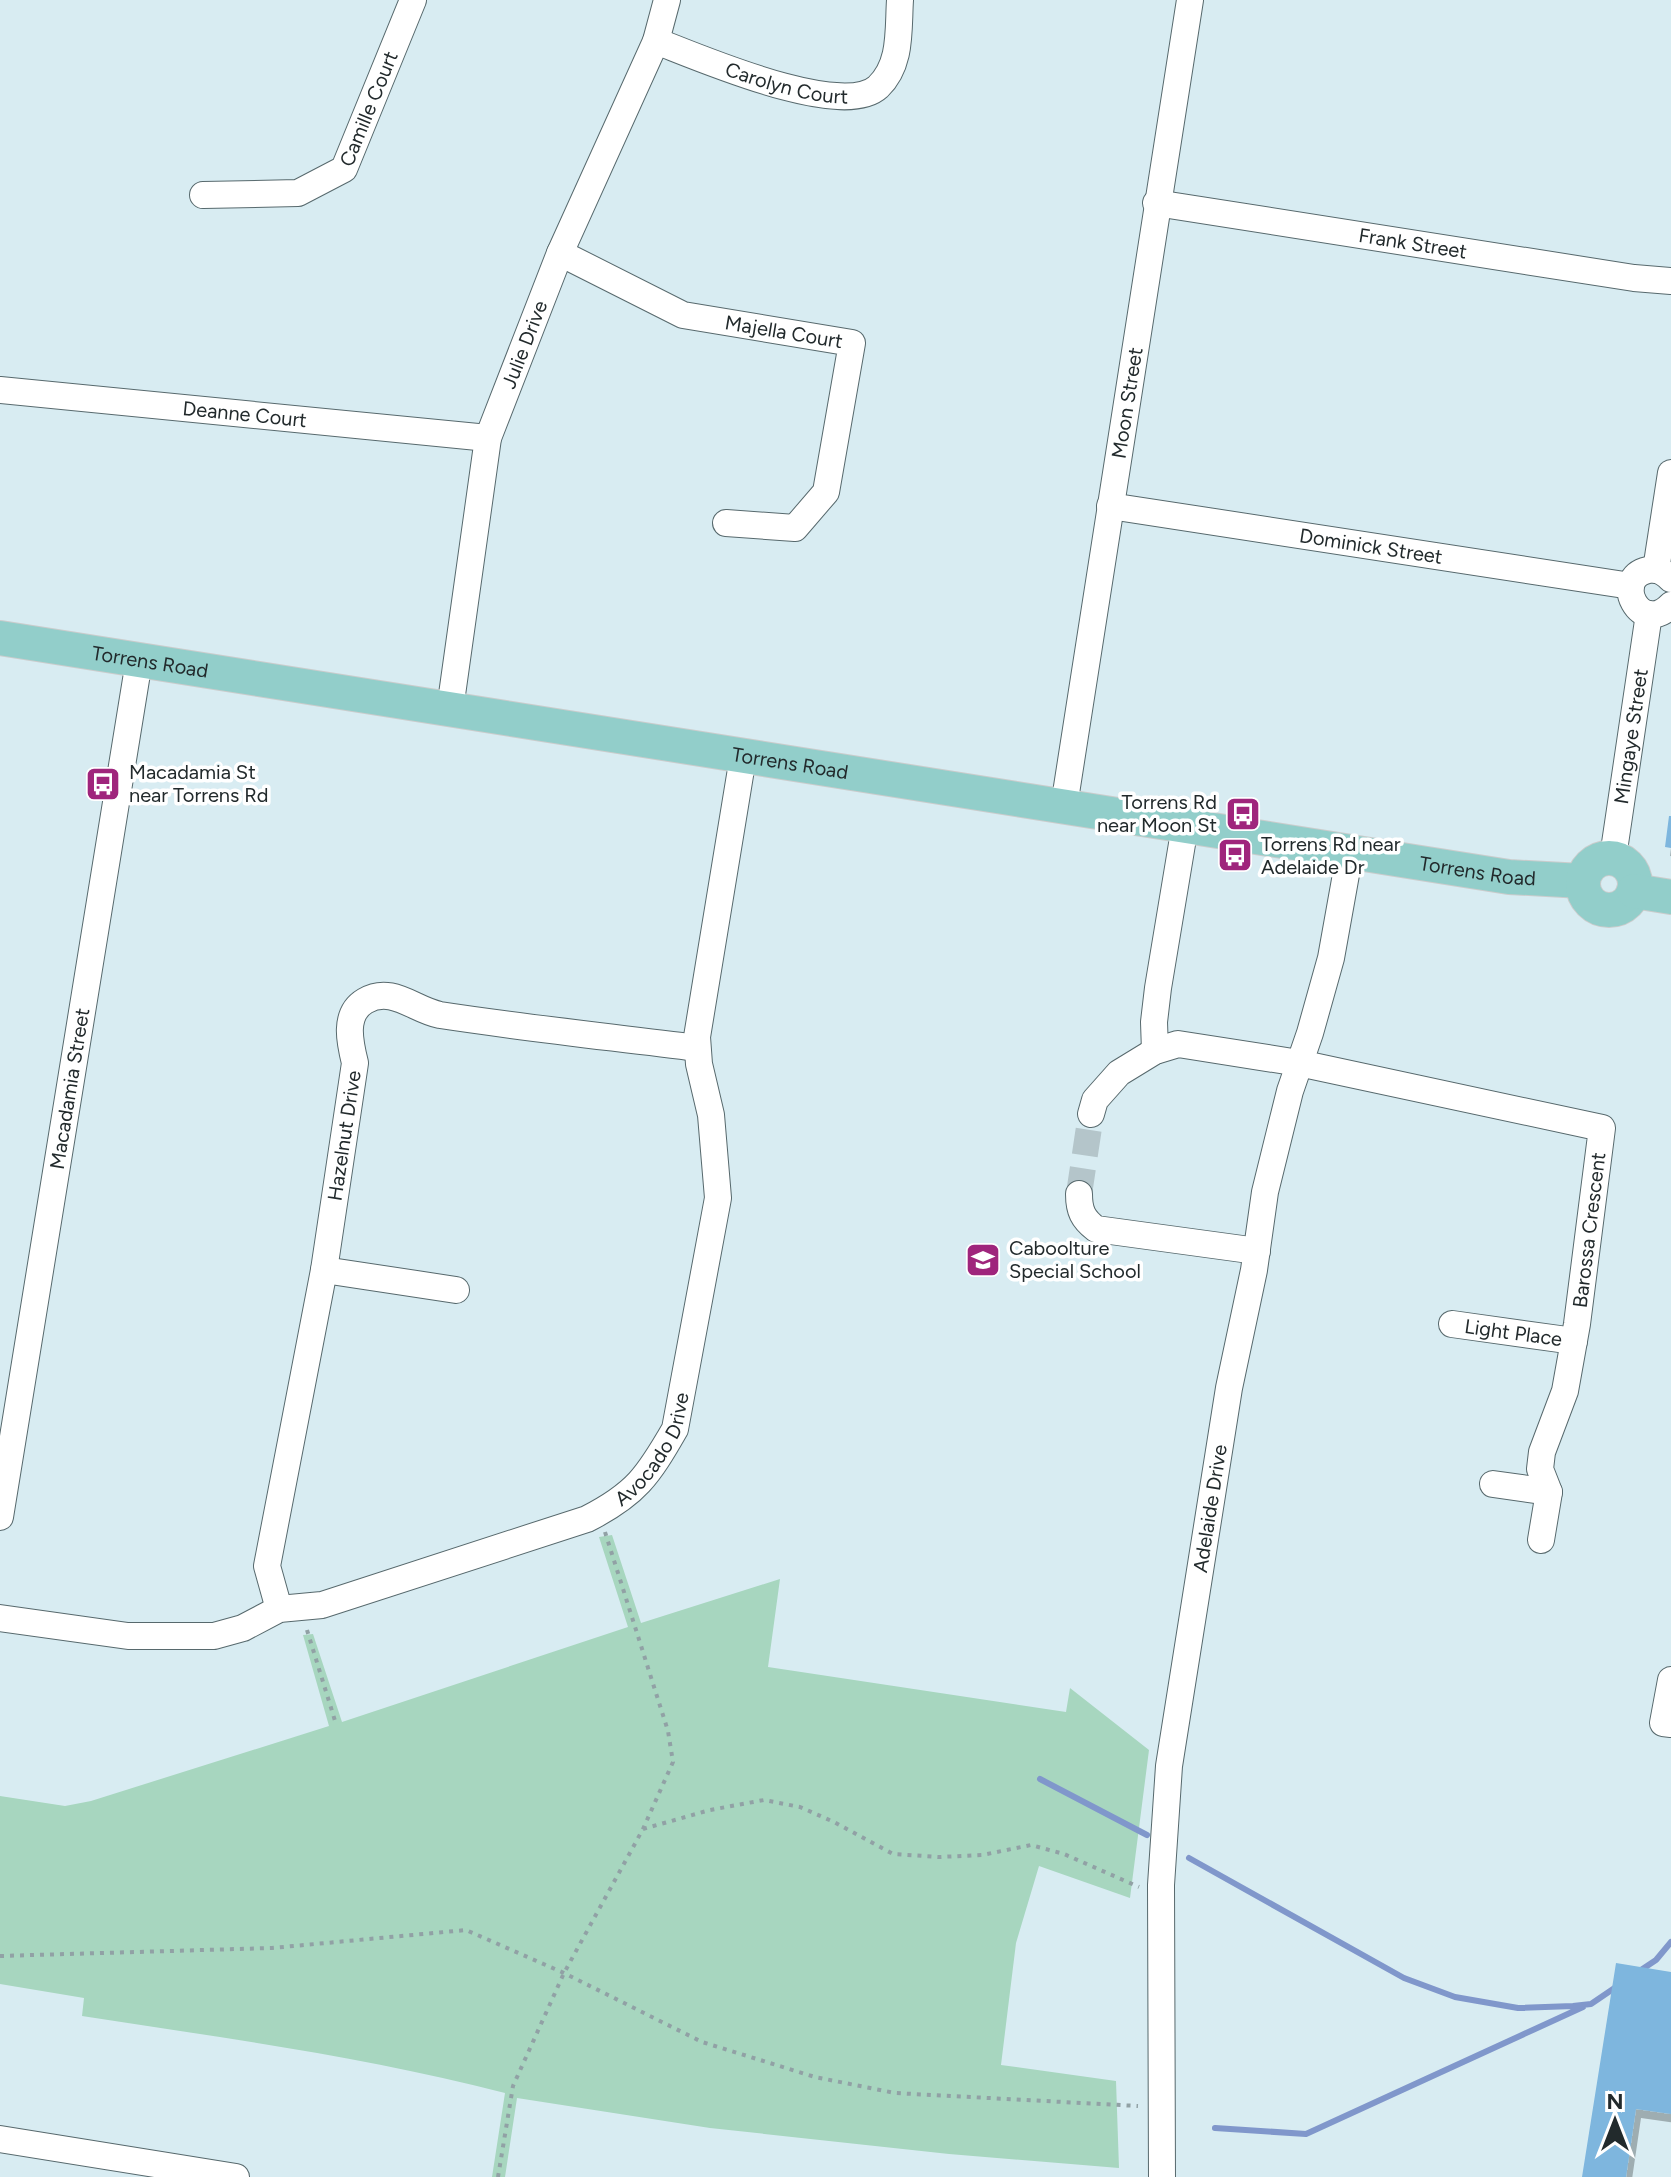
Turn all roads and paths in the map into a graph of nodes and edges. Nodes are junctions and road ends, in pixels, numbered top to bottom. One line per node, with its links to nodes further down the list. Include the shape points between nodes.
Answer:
1 (413, 0): 6 (street, Camille Court, via 344,169 298,193)
2 (667, 0): 5 (street, Julie Drive)
3 (900, 0): 5 (street, Carolyn Court, via 896,57 875,90 855,97 771,84)
4 (1190, 0): 7 (street, Moon Street)
5 (656, 41): 8 (street, Julie Drive)
6 (203, 195)
7 (1156, 203): 9 (street, Frank Street); 13 (street, Moon Street)
8 (560, 253): 11 (street, Julie Drive); 14 (street, Majella Court, via 683,315 852,343 826,492 795,528)
9 (1671, 281)
10 (0, 390): 11 (street, Deanne Court)
11 (488, 438): 20 (street, Julie Drive)
12 (1671, 473): 15 (street)
13 (1110, 506): 16 (street, Dominick Street); 22 (street, Moon Street)
14 (726, 523)
15 (1664, 574): 16 (street, via 1639,574)
16 (1631, 586): 17 (street, via 1634,604)
17 (1660, 609): 25 (street, Mingaye Street)
18 (0, 638): 19 (main road, Torrens Road)
19 (139, 661): 20 (main road, Torrens Road); 39 (street, Macadamia Street)
20 (450, 709): 21 (main road, Torrens Road)
21 (743, 757): 22 (main road, Torrens Road); 29 (street, Avocado Drive)
22 (1064, 806): 23 (main road, Torrens Road)
23 (1185, 826): 24 (main road, Torrens Road); 30 (street, via 1158,988)
24 (1350, 852): 26 (main road, Torrens Road, via 1509,877); 31 (street, Adelaide Drive, via 1331,958)
25 (1613, 857): 26 (main road, via 1596,860); 27 (main road, via 1633,874)
26 (1582, 881): 27 (main road, via 1592,904 1607,910 1624,905)
27 (1634, 891): 28 (main road)
28 (1671, 897)
29 (697, 1048): 35 (street, Hazelnut Drive, via 428,1013 402,998 377,996 362,1002 348,1034 355,1063); 45 (street, Avocado Drive, via 711,1115 718,1198 675,1429 657,1461 620,1502 587,1519 322,1605)
30 (1155, 1051): 31 (street, via 1194,1045); 32 (street, via 1106,1085)
31 (1299, 1063): 34 (street, Adelaide Drive, via 1265,1192); 38 (street, Barossa Crescent, via 1602,1128)
32 (1091, 1114)
33 (1079, 1194): 34 (street, via 1081,1213 1096,1229)
34 (1257, 1251): 59 (street, Adelaide Drive, via 1229,1388 1165,1796)
35 (324, 1270): 36 (street); 45 (street, Hazelnut Drive, via 267,1566)
36 (456, 1290)
37 (1452, 1324): 38 (street, Light Place)
38 (1574, 1341): 41 (street, Barossa Crescent, via 1565,1391 1542,1452 1540,1469)
39 (3, 1471): 42 (street, Macadamia Street)
40 (1493, 1484): 41 (street)
41 (1549, 1492): 44 (street, Barossa Crescent)
42 (0, 1517)
43 (605, 1530): 51 (path, via 673,1762)
44 (1541, 1540)
45 (279, 1609): 46 (street, Avocado Drive, via 214,1636 128,1636)
46 (0, 1618)
47 (306, 1627): 49 (path)
48 (1671, 1680): 50 (street, via 1663,1723)
49 (336, 1724)
50 (1671, 1724)
51 (643, 1829): 52 (path, via 764,1800 800,1807 893,1854 982,1855 1031,1845); 54 (path)
52 (1149, 1891)
53 (0, 1956): 54 (path, via 272,1948 466,1930)
54 (564, 1973): 55 (path, via 702,2042 815,2077 895,2093); 58 (path, via 513,2086)
55 (1138, 2106)
56 (0, 2139): 57 (street)
57 (219, 2176)
58 (498, 2177)
59 (1162, 2177)

